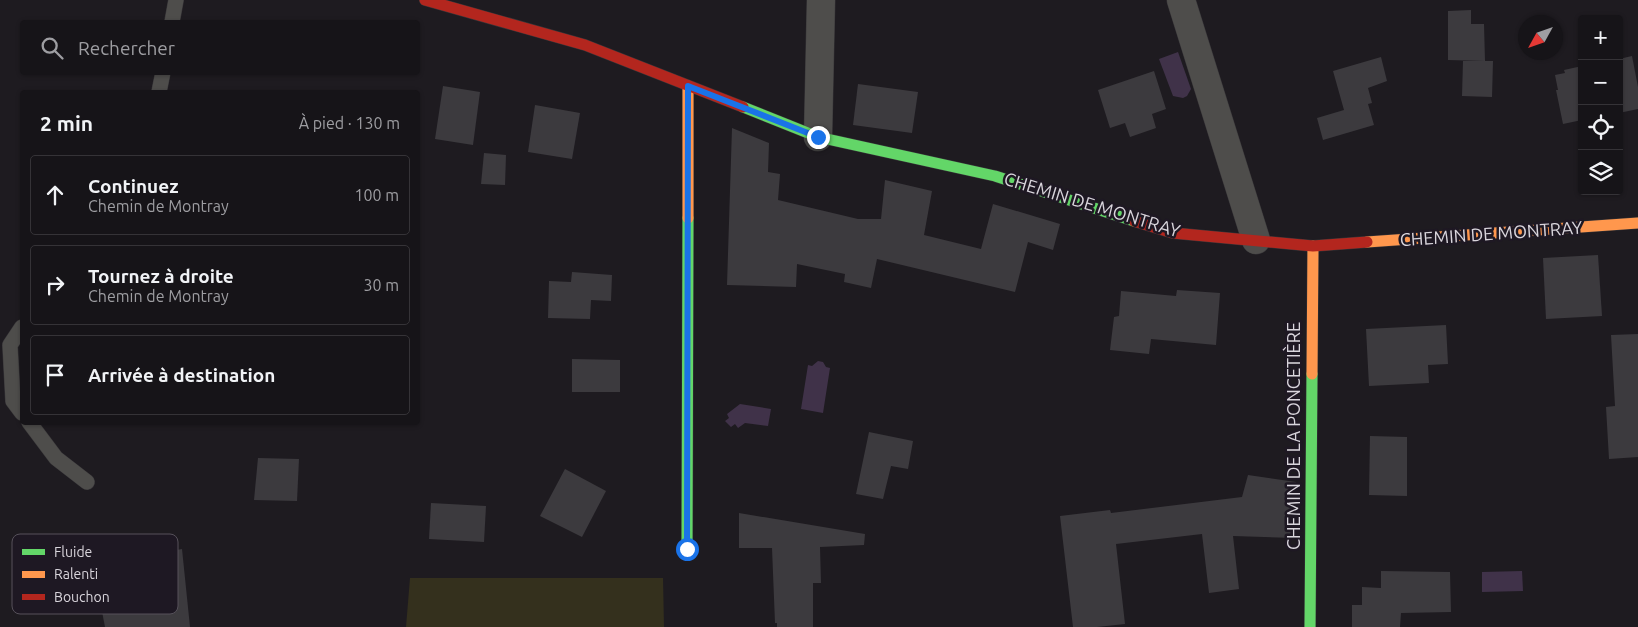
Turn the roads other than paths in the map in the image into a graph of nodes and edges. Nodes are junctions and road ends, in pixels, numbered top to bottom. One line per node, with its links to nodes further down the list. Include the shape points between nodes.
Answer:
1 (176, 0): 5 (lane)
2 (425, 0): 7 (street, CHEMIN DE MONTRAY, via 585,45)
3 (821, 0): 9 (street)
4 (1181, 0): 11 (street)
5 (172, 20)
6 (162, 75): 8 (lane)
7 (688, 86): 9 (street, CHEMIN DE MONTRAY); 17 (street)
8 (159, 90)
9 (818, 137): 11 (street, CHEMIN DE MONTRAY, via 995,176 1173,233)
10 (1638, 223): 12 (street, CHEMIN DE MONTRAY)
11 (1256, 240): 12 (street, CHEMIN DE MONTRAY)
12 (1313, 246): 18 (street, CHEMIN DE LA PONCETIÈRE)
13 (20, 330): 14 (lane, via 10,345 13,401)
14 (20, 410)
15 (31, 425): 16 (lane, via 56,458)
16 (87, 482)
17 (687, 549)
18 (1310, 627)

